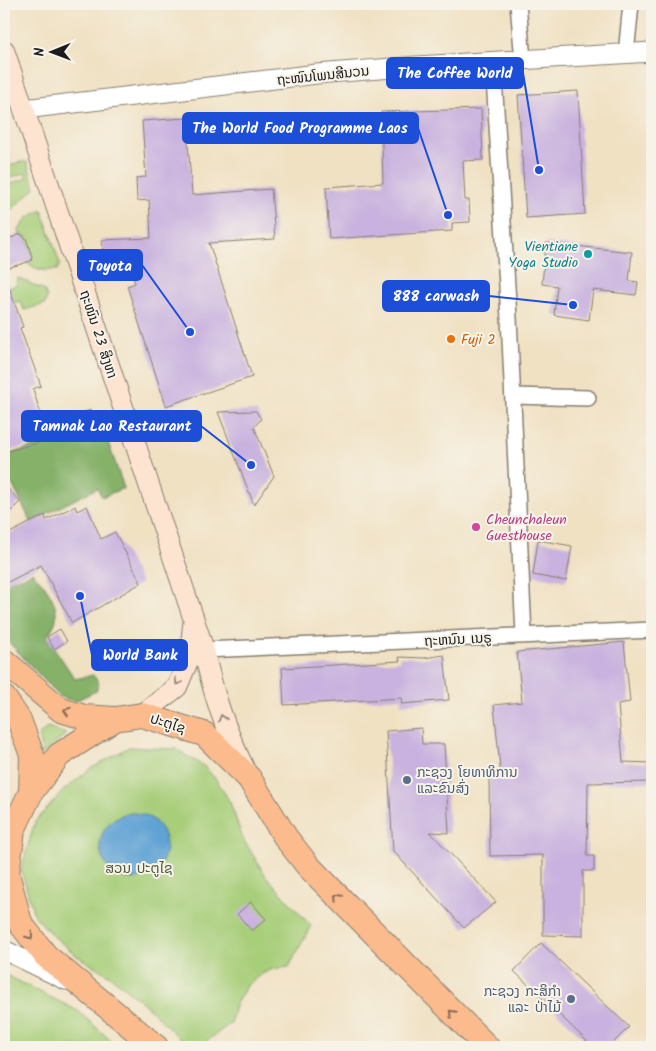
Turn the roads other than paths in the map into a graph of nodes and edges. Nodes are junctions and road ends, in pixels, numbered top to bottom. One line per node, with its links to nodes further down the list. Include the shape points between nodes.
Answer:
1 (518, 4): 6 (street)
2 (631, 4): 5 (street)
3 (4, 50): 8 (main road, ຖະໜົນ 23 ສິງຫາ)
4 (652, 52): 5 (street, ຖະໜົນໂພນສີນວນ)
5 (626, 54): 6 (street, ຖະໜົນໂພນສີນວນ)
6 (523, 60): 7 (street, ຖະໜົນໂພນສີນວນ)
7 (493, 62): 8 (street, ຖະໜົນໂພນສີນວນ, via 317,74); 9 (street)
8 (24, 109): 11 (main road, ຖະໜົນ 23 ສິງຫາ)
9 (513, 396): 10 (street); 13 (street)
10 (588, 398)
11 (194, 618): 14 (main road, ຖະໜົນ 23 ສິງຫາ); 17 (main road, ຖະໜົນ 23 ສິງຫາ, one-way to 17, via 190,656 177,687)
12 (652, 630): 13 (street, ຖະຫນົນ ເນຣູ)
13 (524, 635): 14 (street, ຖະຫນົນ ເນຣູ)
14 (204, 650): 19 (main road, ຖະໜົນ 23 ສິງຫາ, one-way to 14, via 225,730)
15 (4, 661): 18 (highway, one-way to 15, via 60,710)
16 (4, 698): 20 (highway, via 19,720 32,755)
17 (142, 715): 18 (highway, ປະຕູໄຊ); 19 (highway, ປະຕູໄຊ, via 204,734)
18 (115, 719): 20 (highway, ປະຕູໄຊ, via 59,755)
19 (249, 778): 25 (highway, ປະຕູໄຊ, one-way to 19, via 308,866 286,838)
20 (26, 801): 21 (street); 23 (highway, ປະຕູໄຊ, one-way to 23, via 13,830 7,873 20,923 46,956)
21 (4, 827)
22 (4, 950): 23 (street)
23 (82, 988): 24 (highway, ປະຕູໄຊ)
24 (156, 1047)
25 (486, 1047)

